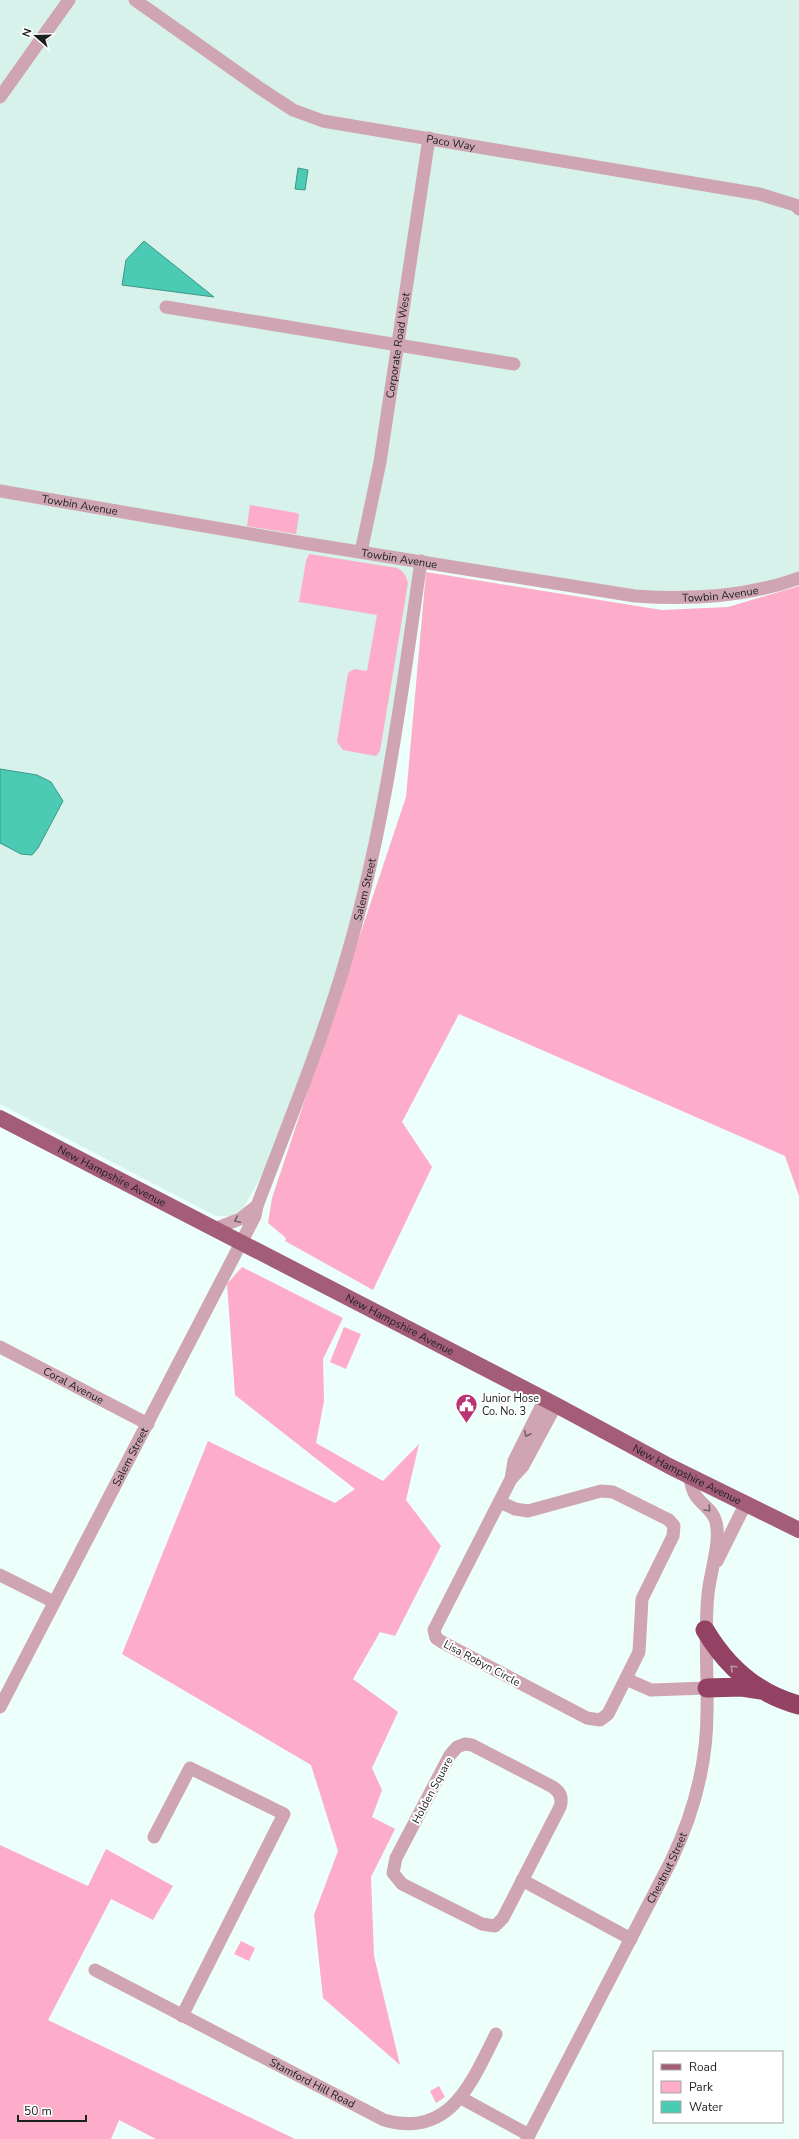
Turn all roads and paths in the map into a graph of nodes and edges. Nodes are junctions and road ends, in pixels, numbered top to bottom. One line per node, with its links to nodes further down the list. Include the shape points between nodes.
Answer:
1 (69, 0): 3 (street)
2 (135, 0): 4 (street, Paco Way, via 293,110 340,125)
3 (0, 97)
4 (429, 138): 5 (street, Paco Way, via 758,194 794,205); 7 (street, Corporate Road West)
5 (799, 209)
6 (166, 307): 7 (street)
7 (397, 344): 8 (street); 10 (street, Corporate Road West, via 380,462)
8 (514, 364)
9 (0, 491): 10 (street, Towbin Avenue)
10 (361, 552): 11 (street, Towbin Avenue)
11 (420, 561): 12 (street, Towbin Avenue, via 578,587 667,598 743,593); 14 (street, Salem Street, via 397,722 370,865 341,975)
12 (799, 578)
13 (0, 1118): 15 (main road, New Hampshire Avenue)
14 (257, 1206): 15 (street, one-way to 15, via 243,1216); 16 (street, Salem Street)
15 (214, 1229): 16 (main road, New Hampshire Avenue)
16 (242, 1244): 18 (main road, New Hampshire Avenue); 19 (street, Salem Street)
17 (0, 1347): 19 (street, Coral Avenue)
18 (550, 1402): 20 (main road, New Hampshire Avenue); 21 (street, Lisa Robyn Circle, via 523,1466 511,1479)
19 (148, 1424): 26 (street, Salem Street)
20 (689, 1476): 22 (main road, New Hampshire Avenue); 24 (street, Chestnut Street, one-way to 24, via 696,1496 713,1513 716,1523)
21 (500, 1502): 28 (street, Lisa Robyn Circle, via 516,1510 528,1511 598,1491 613,1492 673,1524 673,1536 642,1599 639,1652); 28 (street, Lisa Robyn Circle, via 435,1625 436,1638 596,1721 608,1714)
22 (745, 1504): 23 (main road, New Hampshire Avenue); 24 (street, Chestnut Street)
23 (799, 1530)
24 (711, 1571): 27 (street, Chestnut Street)
25 (0, 1575): 26 (street)
26 (54, 1602): 32 (street, Salem Street)
27 (705, 1630): 29 (street, Chestnut Street); 30 (highway, one-way to 27, via 733,1669)
28 (626, 1679): 29 (street, via 651,1690)
29 (707, 1688): 30 (highway, via 742,1687); 35 (street, Chestnut Street, via 705,1755 695,1801 681,1840)
30 (765, 1691): 31 (highway)
31 (799, 1706)
32 (0, 1707)
33 (154, 1837): 37 (street, via 190,1768 284,1814)
34 (522, 1880): 34 (street, Holden Square, via 561,1804 560,1793 472,1745 460,1745 450,1755 396,1858 393,1870 395,1876 402,1884 491,1927 503,1918); 35 (street)
35 (631, 1939): 40 (street, Chestnut Street)
36 (95, 1970): 37 (street, Stamford Hill Road)
37 (182, 2016): 39 (street, Stamford Hill Road, via 399,2126 415,2128 435,2123 455,2110)
38 (496, 2034): 39 (street, Stamford Hill Road)
39 (463, 2099): 40 (street)
40 (528, 2137)

